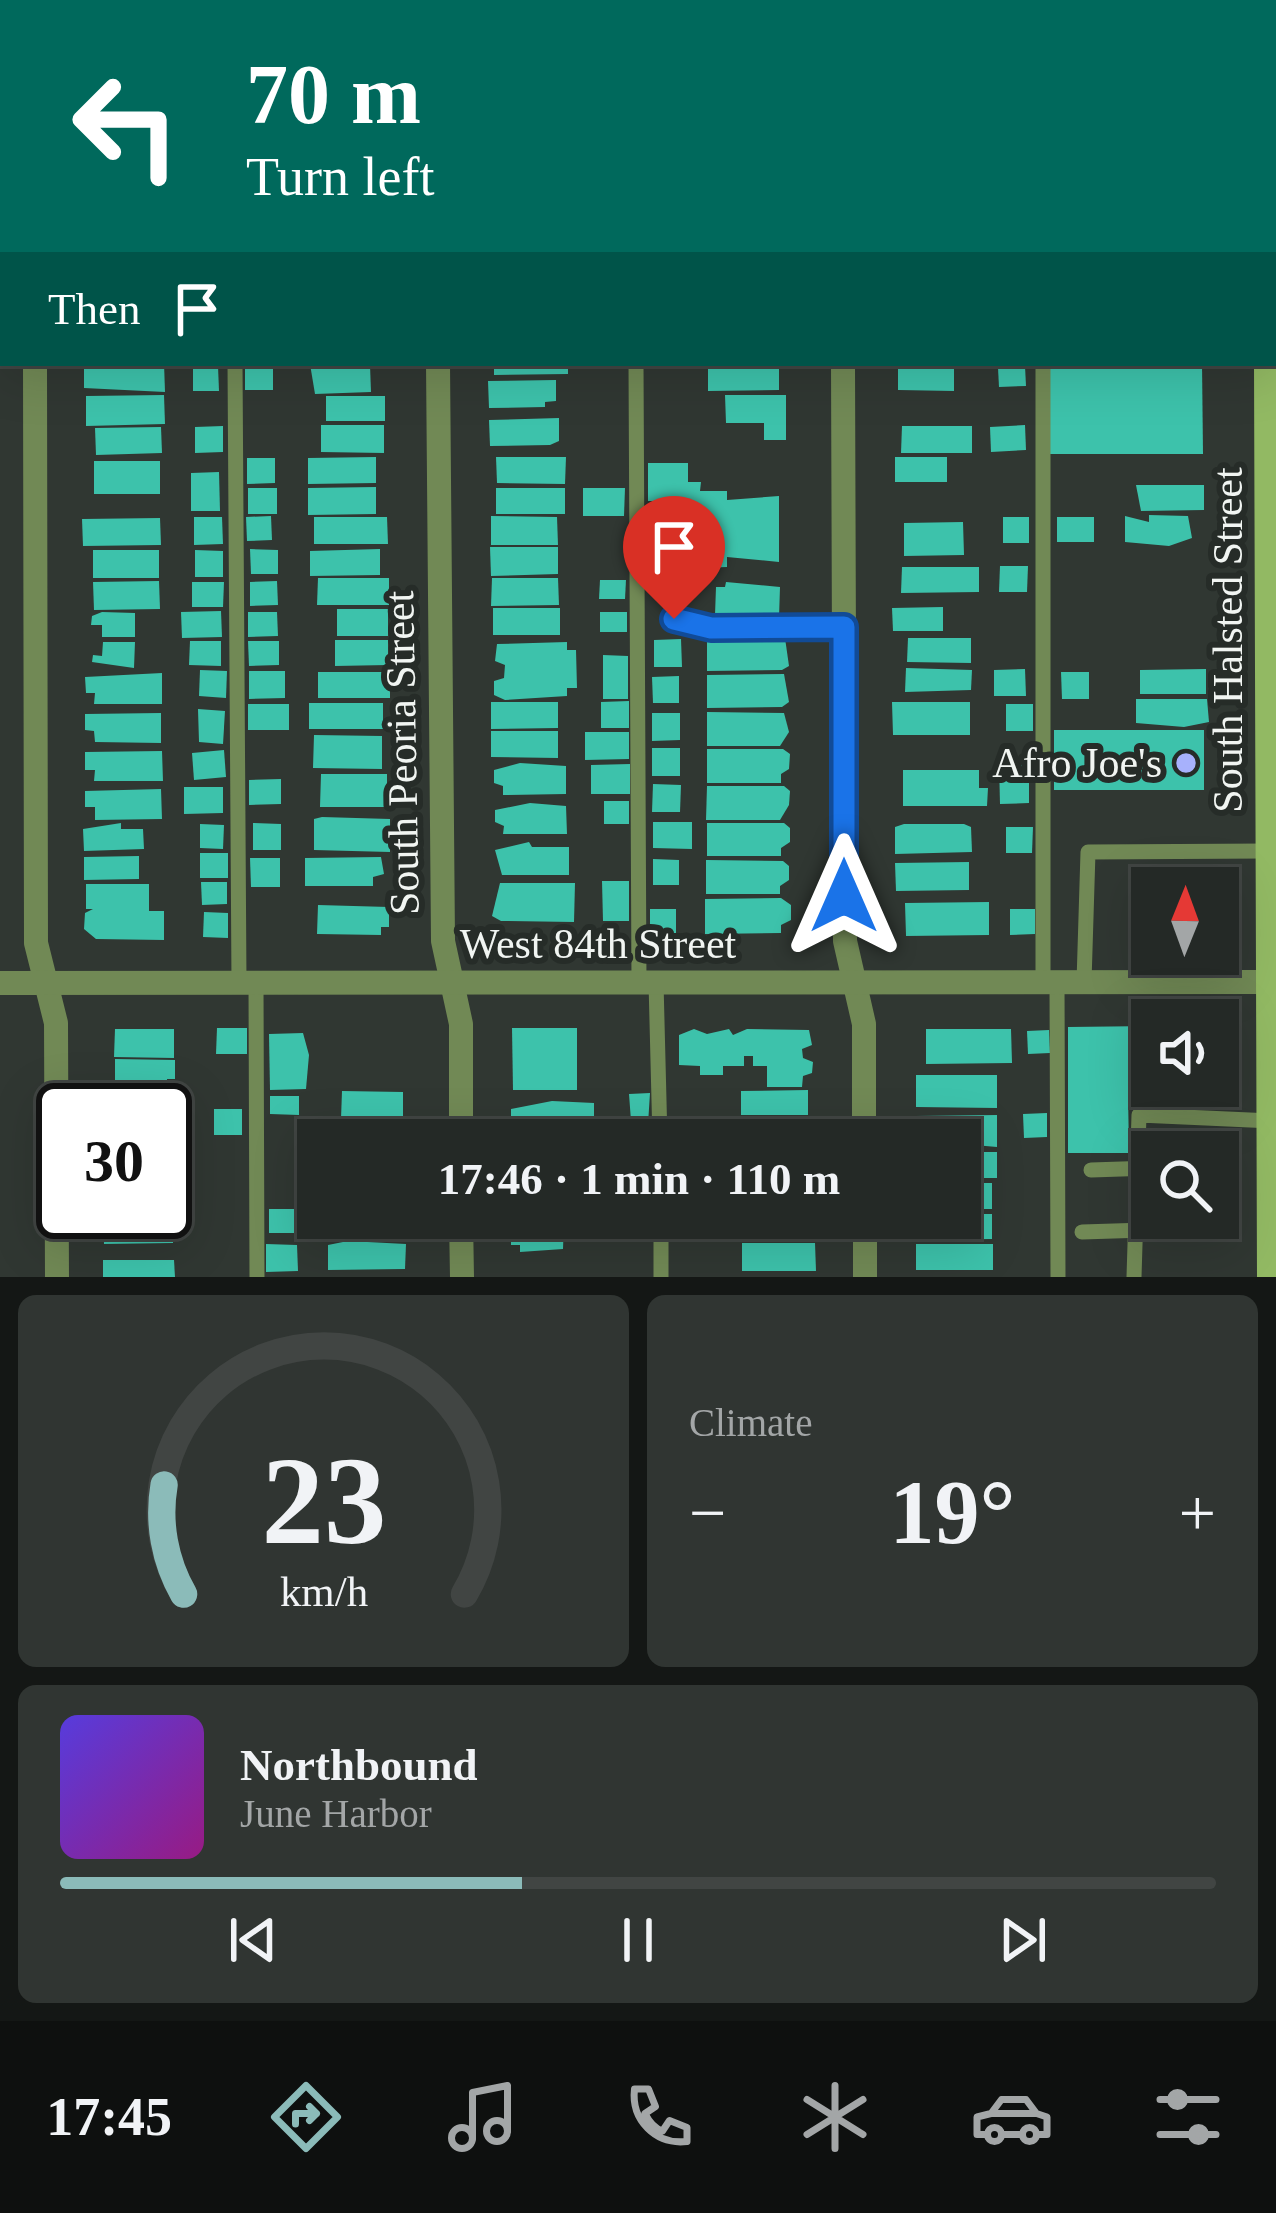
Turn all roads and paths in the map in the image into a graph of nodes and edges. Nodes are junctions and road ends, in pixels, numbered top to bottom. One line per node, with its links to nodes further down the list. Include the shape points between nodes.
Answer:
1 (35, 366): 17 (street, via 36,943)
2 (235, 366): 18 (lane)
3 (438, 366): 19 (street, South Peoria Street, via 443,941)
4 (636, 366): 11 (lane)
5 (843, 366): 9 (street)
6 (1043, 366): 13 (lane)
7 (1266, 366): 10 (main road, South Halsted Street)
8 (673, 557): 9 (lane, via 679,624)
9 (844, 627): 12 (street, via 844,941)
10 (1267, 851): 14 (lane, via 1088,852); 15 (main road, South Halsted Street)
11 (647, 982): 12 (street, West 84th Street); 19 (street, West 84th Street); 21 (lane)
12 (853, 982): 13 (street, West 84th Street); 22 (street, via 864,1024)
13 (1050, 982): 14 (street, West 84th Street); 38 (lane)
14 (1084, 982): 15 (street, West 84th Street)
15 (1268, 982): 23 (main road, South Halsted Street)
16 (0, 983): 17 (street, West 84th Street)
17 (47, 983): 18 (street, West 84th Street); 33 (street, via 56,1023)
18 (248, 983): 19 (street, West 84th Street); 34 (lane)
19 (452, 983): 20 (street, South Peoria Street)
20 (461, 1119)
21 (658, 1119)
22 (864, 1119)
23 (1272, 1121): 24 (lane, via 1139,1115); 40 (main road, South Halsted Street)
24 (1141, 1131)
25 (1131, 1169): 26 (lane)
26 (1090, 1170)
27 (1131, 1230): 28 (lane)
28 (1082, 1232)
29 (461, 1239): 35 (street)
30 (661, 1239): 36 (lane)
31 (865, 1239): 37 (street)
32 (1136, 1239): 39 (lane)
33 (57, 1277)
34 (257, 1277)
35 (462, 1277)
36 (661, 1277)
37 (865, 1277)
38 (1058, 1277)
39 (1134, 1277)
40 (1269, 1277)

